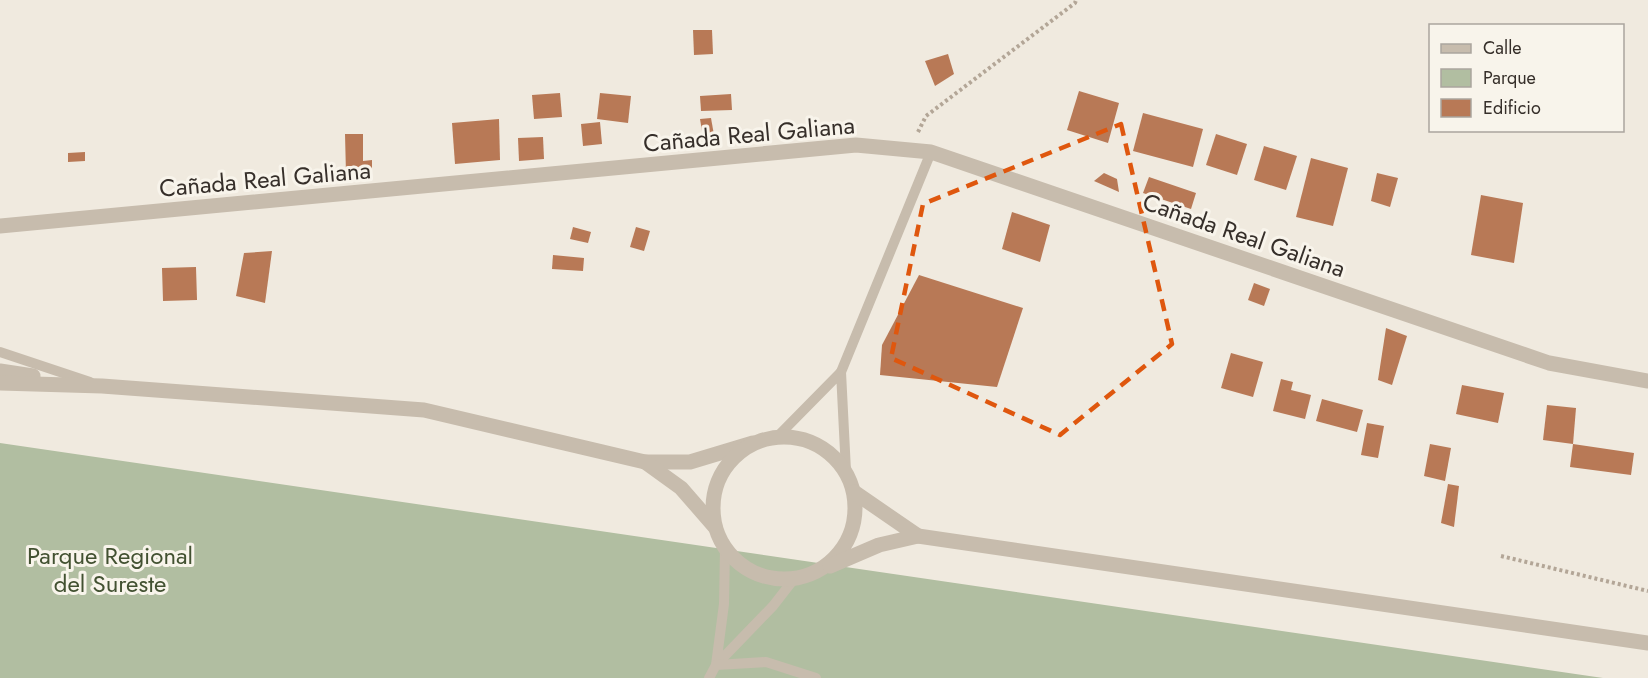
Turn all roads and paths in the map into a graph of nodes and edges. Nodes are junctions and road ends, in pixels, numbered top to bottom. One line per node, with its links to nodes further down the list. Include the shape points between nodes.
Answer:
1 (1076, 0): 2 (path, via 926,117)
2 (909, 152): 3 (street, Cañada Real Galiana); 4 (street, Cañada Real Galiana, via 856,145)
3 (932, 152): 7 (lane); 8 (street, Cañada Real Galiana, via 1549,363)
4 (0, 226)
5 (0, 352): 10 (lane)
6 (0, 371): 10 (street)
7 (841, 372): 11 (lane); 14 (lane)
8 (1648, 381)
9 (0, 383): 10 (street)
10 (102, 386): 13 (street, via 424,410)
11 (778, 436): 12 (street); 14 (street, via 798,437 817,444)
12 (753, 443): 13 (street, via 690,462); 16 (street, via 733,457 719,477 713,502)
13 (645, 462): 16 (street, via 681,488)
14 (846, 471): 15 (street)
15 (854, 492): 17 (street); 20 (street, via 856,516 850,539 836,559)
16 (715, 527): 18 (street)
17 (918, 536): 20 (street, via 879,545); 23 (street)
18 (725, 548): 21 (street, via 738,563 755,573 774,579); 24 (lane, via 724,604)
19 (1501, 556): 22 (path)
20 (816, 573): 21 (street)
21 (794, 579): 24 (lane)
22 (1648, 591)
23 (1648, 643)
24 (716, 665): 25 (lane); 26 (lane, via 766,662)
25 (709, 678)
26 (816, 678)

